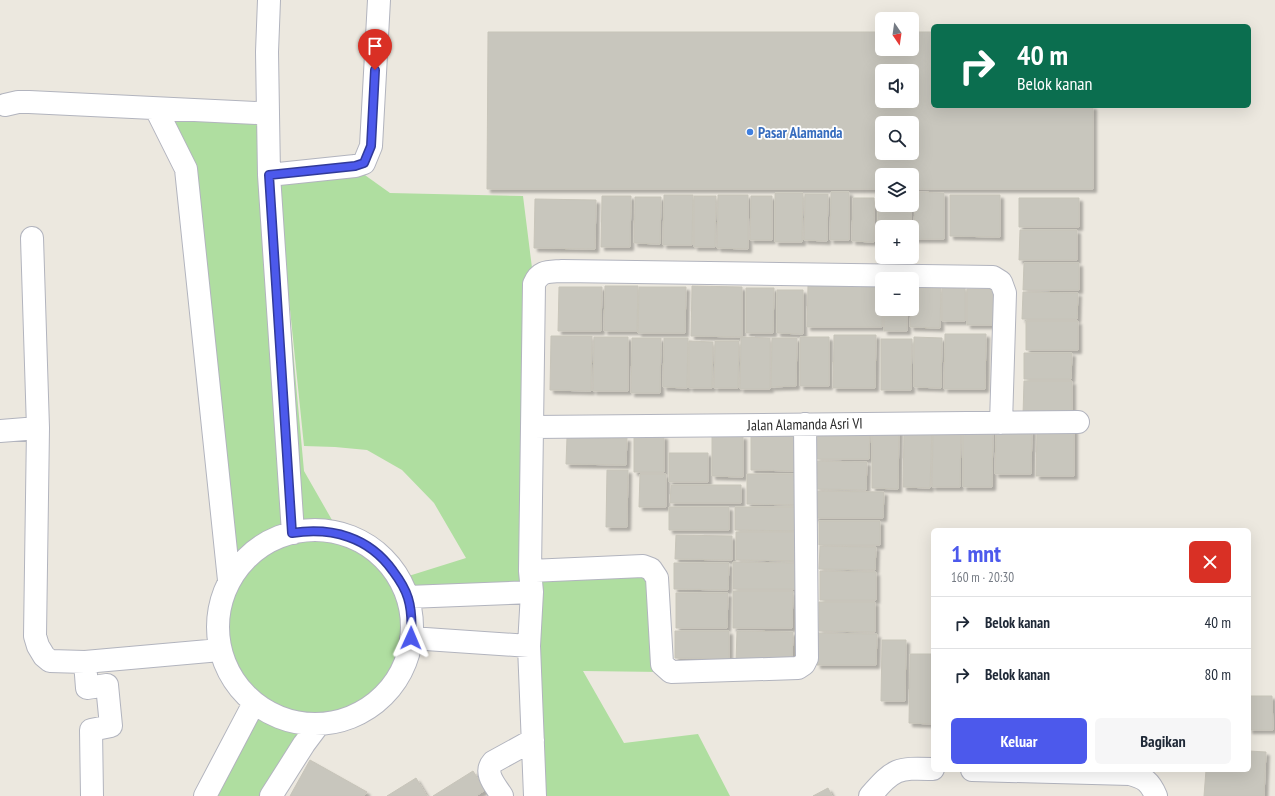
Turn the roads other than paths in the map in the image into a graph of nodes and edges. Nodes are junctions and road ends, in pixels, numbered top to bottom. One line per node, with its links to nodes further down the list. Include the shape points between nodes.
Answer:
1 (268, 0): 5 (street)
2 (379, 0): 6 (street, via 371,146 364,163)
3 (5, 105): 4 (street, via 29,102)
4 (156, 109): 5 (street); 16 (street, via 186,169)
5 (267, 115): 6 (street)
6 (269, 175): 14 (street)
7 (32, 238): 12 (street)
8 (1078, 422): 9 (street, Jalan Alamanda Asri VI)
9 (1001, 423): 10 (street, Jalan Alamanda Asri VI); 11 (street, via 1005,293 1001,282 993,277 562,271 543,272 534,284)
10 (805, 424): 11 (street, Jalan Alamanda Asri VI); 15 (street, via 806,658 804,664 798,668 671,672 662,664 657,578 651,569 643,566)
11 (533, 427): 15 (street)
12 (38, 428): 13 (street); 22 (street, via 35,636 44,656 50,661)
13 (0, 431)
14 (292, 533): 16 (street, via 275,538 252,552); 18 (street, via 310,530 355,539 371,548 387,562)
15 (530, 571): 17 (street)
16 (229, 580): 21 (street, via 220,605 217,628)
17 (532, 592): 18 (street); 20 (street)
18 (408, 597): 19 (street, via 412,617)
19 (411, 638): 20 (street); 24 (street, via 399,676 377,702 355,716)
20 (529, 646): 25 (street)
21 (220, 650): 22 (street); 23 (street, via 230,675 240,690)
22 (85, 662): 28 (street, via 87,688 107,685 111,726 91,730)
23 (254, 703): 24 (street, via 272,715 292,722); 29 (street)
24 (319, 724): 30 (street)
25 (532, 740): 31 (street, via 490,766 489,774); 32 (street)
26 (931, 769): 33 (street, via 906,768 894,772)
27 (1051, 772): 34 (street, via 1130,774 1141,777 1151,785)
28 (92, 796)
29 (205, 796)
30 (271, 796)
31 (502, 796)
32 (535, 796)
33 (870, 796)
34 (1156, 796)

